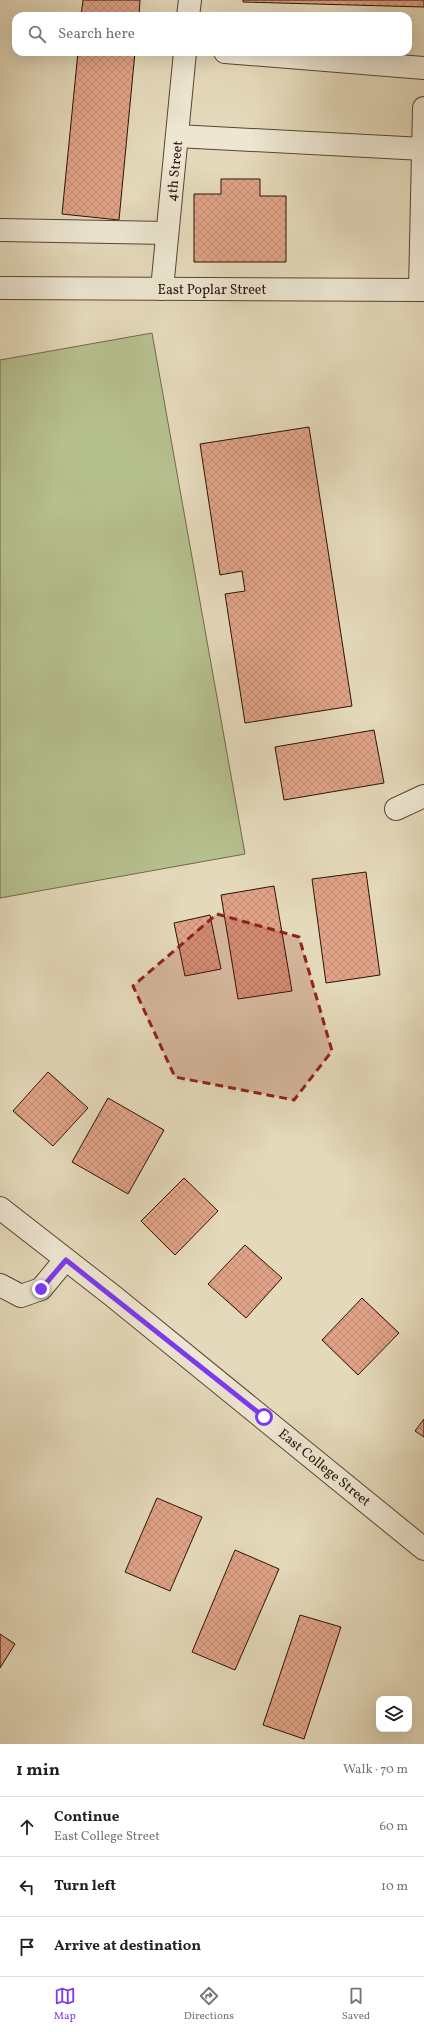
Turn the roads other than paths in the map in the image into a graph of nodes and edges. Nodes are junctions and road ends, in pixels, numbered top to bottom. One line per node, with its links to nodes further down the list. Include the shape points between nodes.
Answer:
1 (190, 0): 2 (street)
2 (188, 12)
3 (185, 56): 7 (street, 4th Street)
4 (275, 56): 5 (street)
5 (424, 68)
6 (424, 108): 8 (street)
7 (177, 136): 8 (street); 10 (street, 4th Street)
8 (423, 149): 13 (street)
9 (0, 230): 10 (street)
10 (168, 233): 12 (street, 4th Street)
11 (0, 288): 12 (street, East Poplar Street)
12 (162, 289): 13 (street, East Poplar Street)
13 (422, 290)
14 (424, 796): 15 (street)
15 (396, 809)
16 (0, 1208): 17 (street, East College Street)
17 (66, 1260): 18 (street, via 41,1289 21,1296); 19 (street, East College Street, via 150,1325)
18 (0, 1285)
19 (424, 1549)

